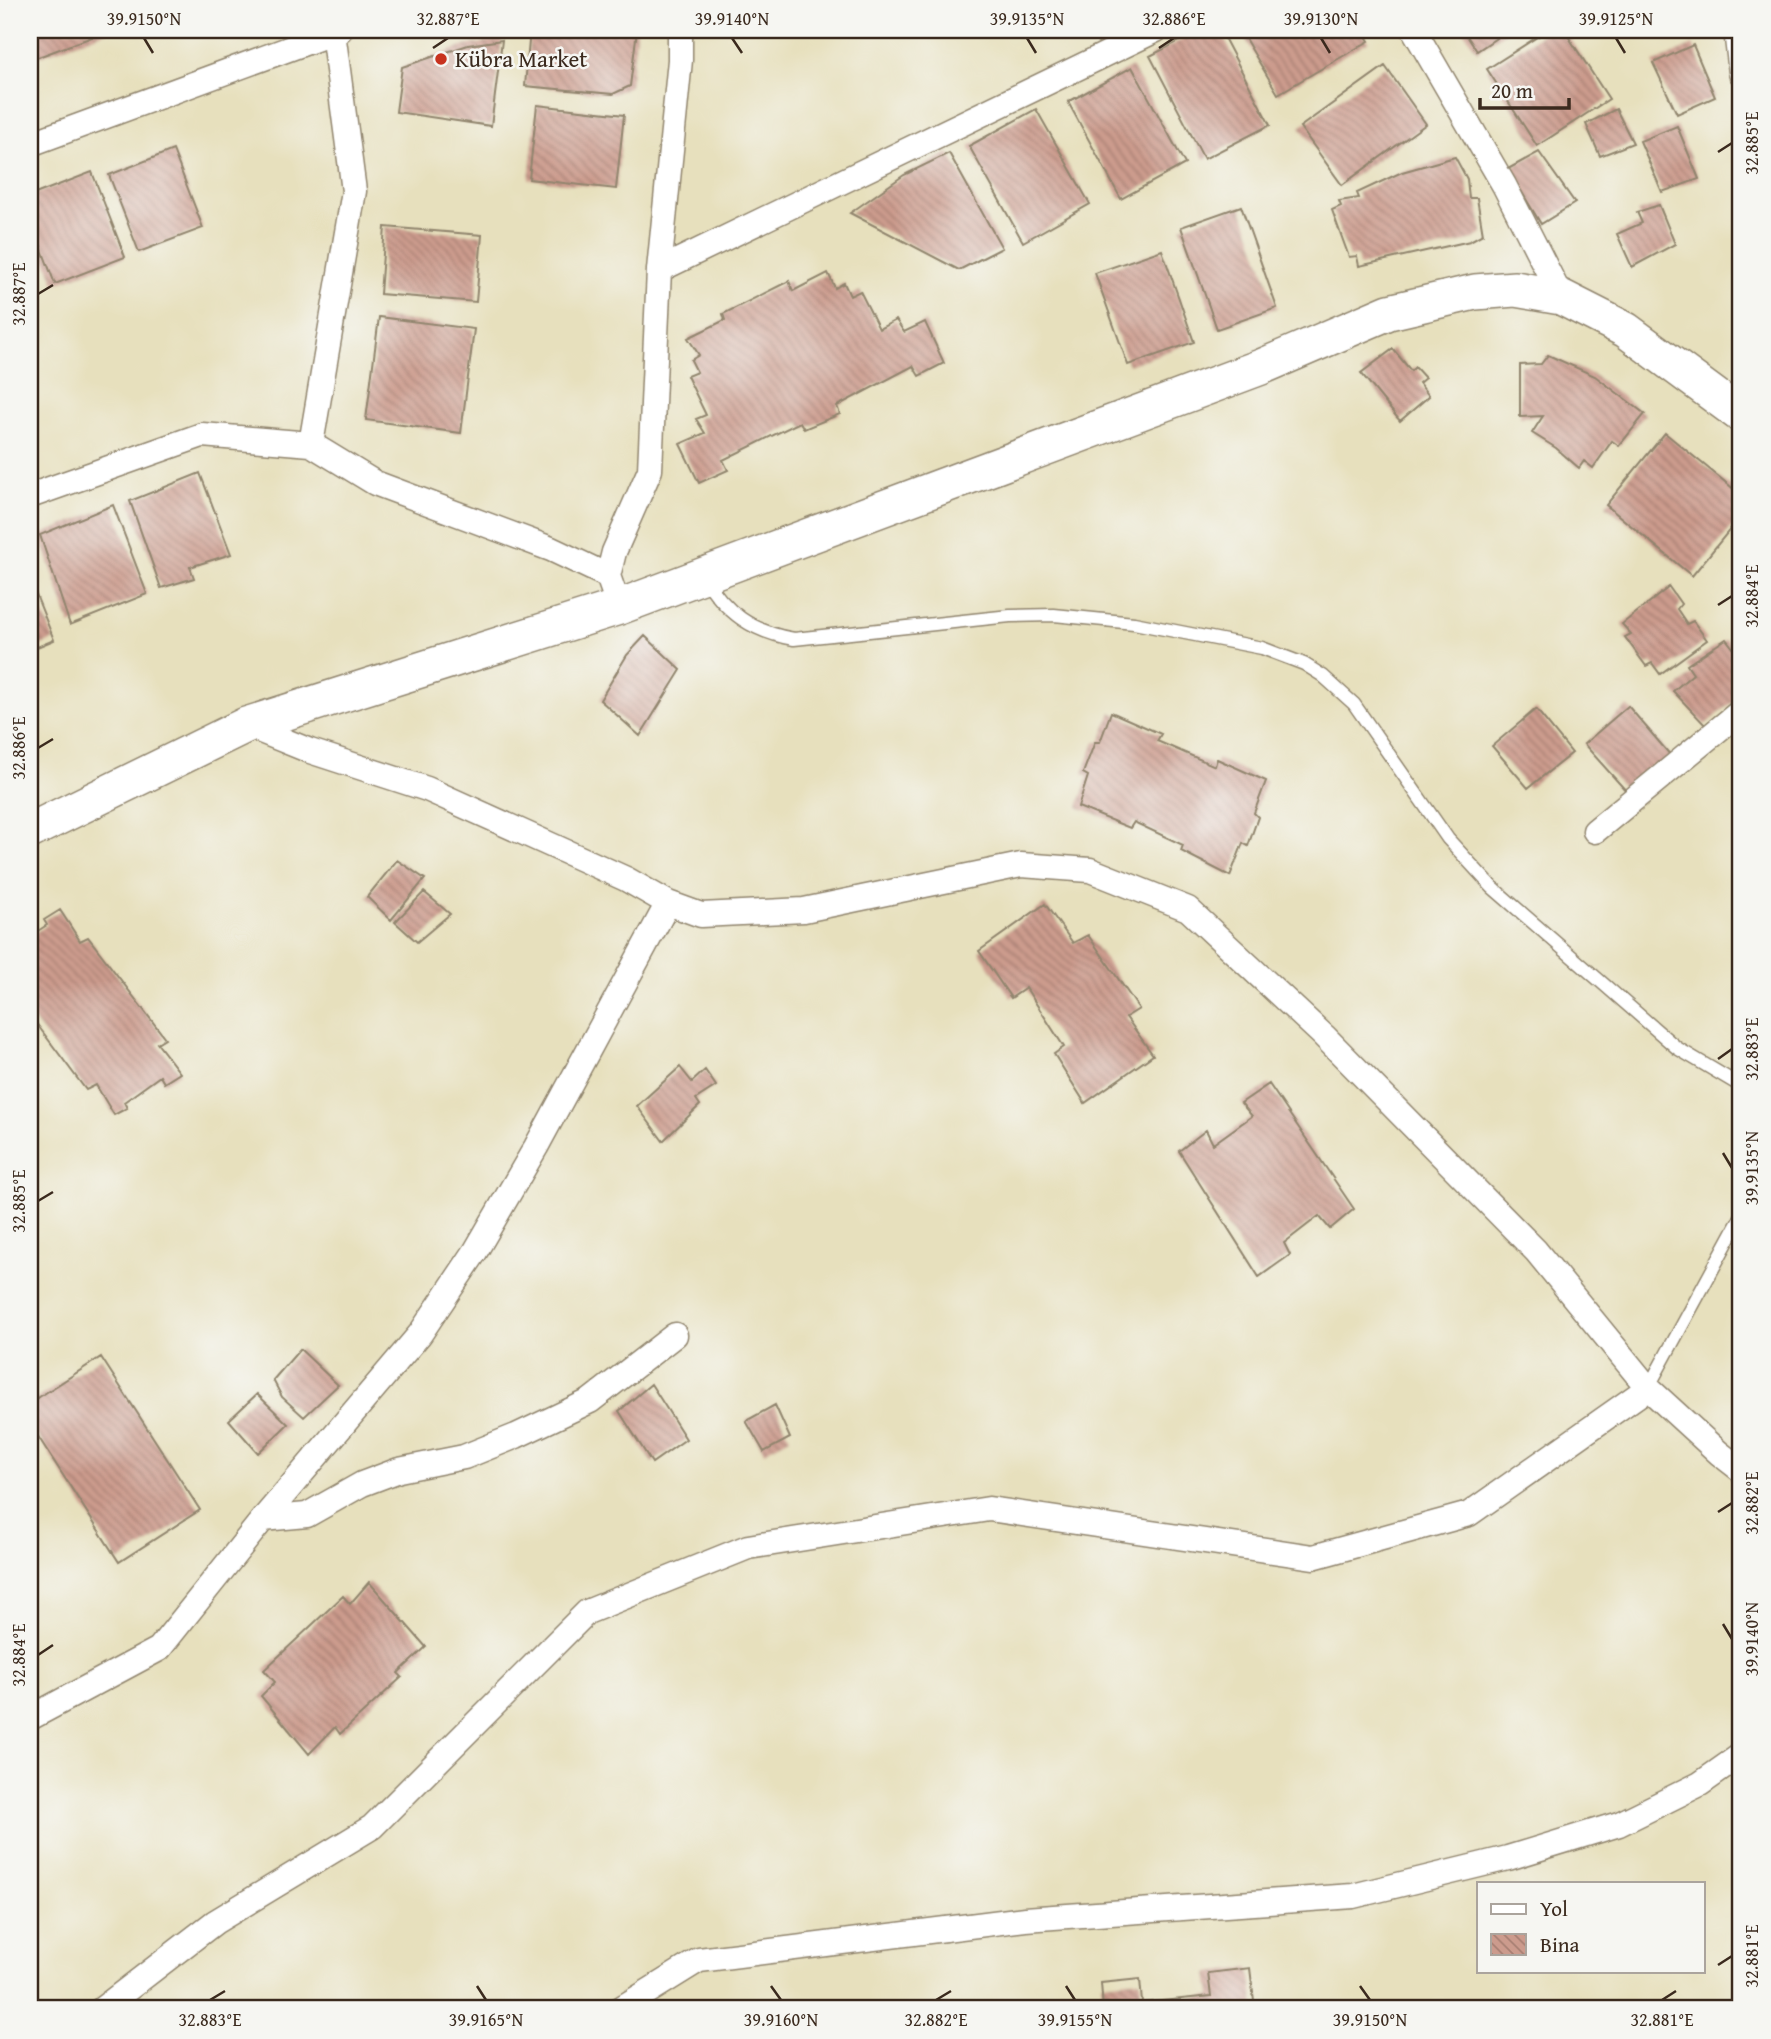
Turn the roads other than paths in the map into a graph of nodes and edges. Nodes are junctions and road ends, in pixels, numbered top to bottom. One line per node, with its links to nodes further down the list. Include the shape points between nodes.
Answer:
1 (680, 30): 8 (street)
2 (1156, 30): 8 (street)
3 (1414, 30): 9 (street, via 1504,186)
4 (1737, 30): 6 (street)
5 (337, 31): 7 (street); 11 (street, via 354,191)
6 (1741, 73)
7 (30, 144)
8 (659, 270): 14 (street, via 650,470 614,552)
9 (1561, 297): 10 (street, via 1626,330); 13 (street, via 1515,289 1475,292 1389,312 1261,367)
10 (1741, 415)
11 (311, 443): 12 (street, via 202,435); 14 (street, via 375,484 551,549)
12 (30, 496)
13 (704, 575): 14 (street); 20 (lane, via 714,594 746,623 794,639 1054,615 1133,623 1262,648 1304,664 1354,704 1448,839 1492,887 1677,1048)
14 (613, 591): 16 (street)
15 (1741, 711): 18 (street)
16 (246, 725): 17 (street); 19 (street, via 427,789 601,867)
17 (30, 831)
18 (1595, 831)
19 (668, 903): 23 (street, via 701,915 804,910 1021,866 1090,870 1188,909 1324,1036 1536,1251); 25 (street, via 475,1252 420,1334)
20 (1741, 1086)
21 (1741, 1217): 23 (lane)
22 (676, 1335): 25 (street, via 590,1401 516,1436 464,1457 399,1470 362,1484 307,1515)
23 (1647, 1388): 24 (street); 28 (street, via 1469,1514 1313,1557 989,1509 748,1547 587,1612 372,1827 215,1922)
24 (1741, 1469)
25 (263, 1519): 26 (street, via 159,1649)
26 (30, 1718)
27 (1741, 1755): 29 (street, via 1700,1784 1619,1824 1508,1858 1353,1896 1025,1919 699,1960)
28 (102, 2009)
29 (620, 2009)

